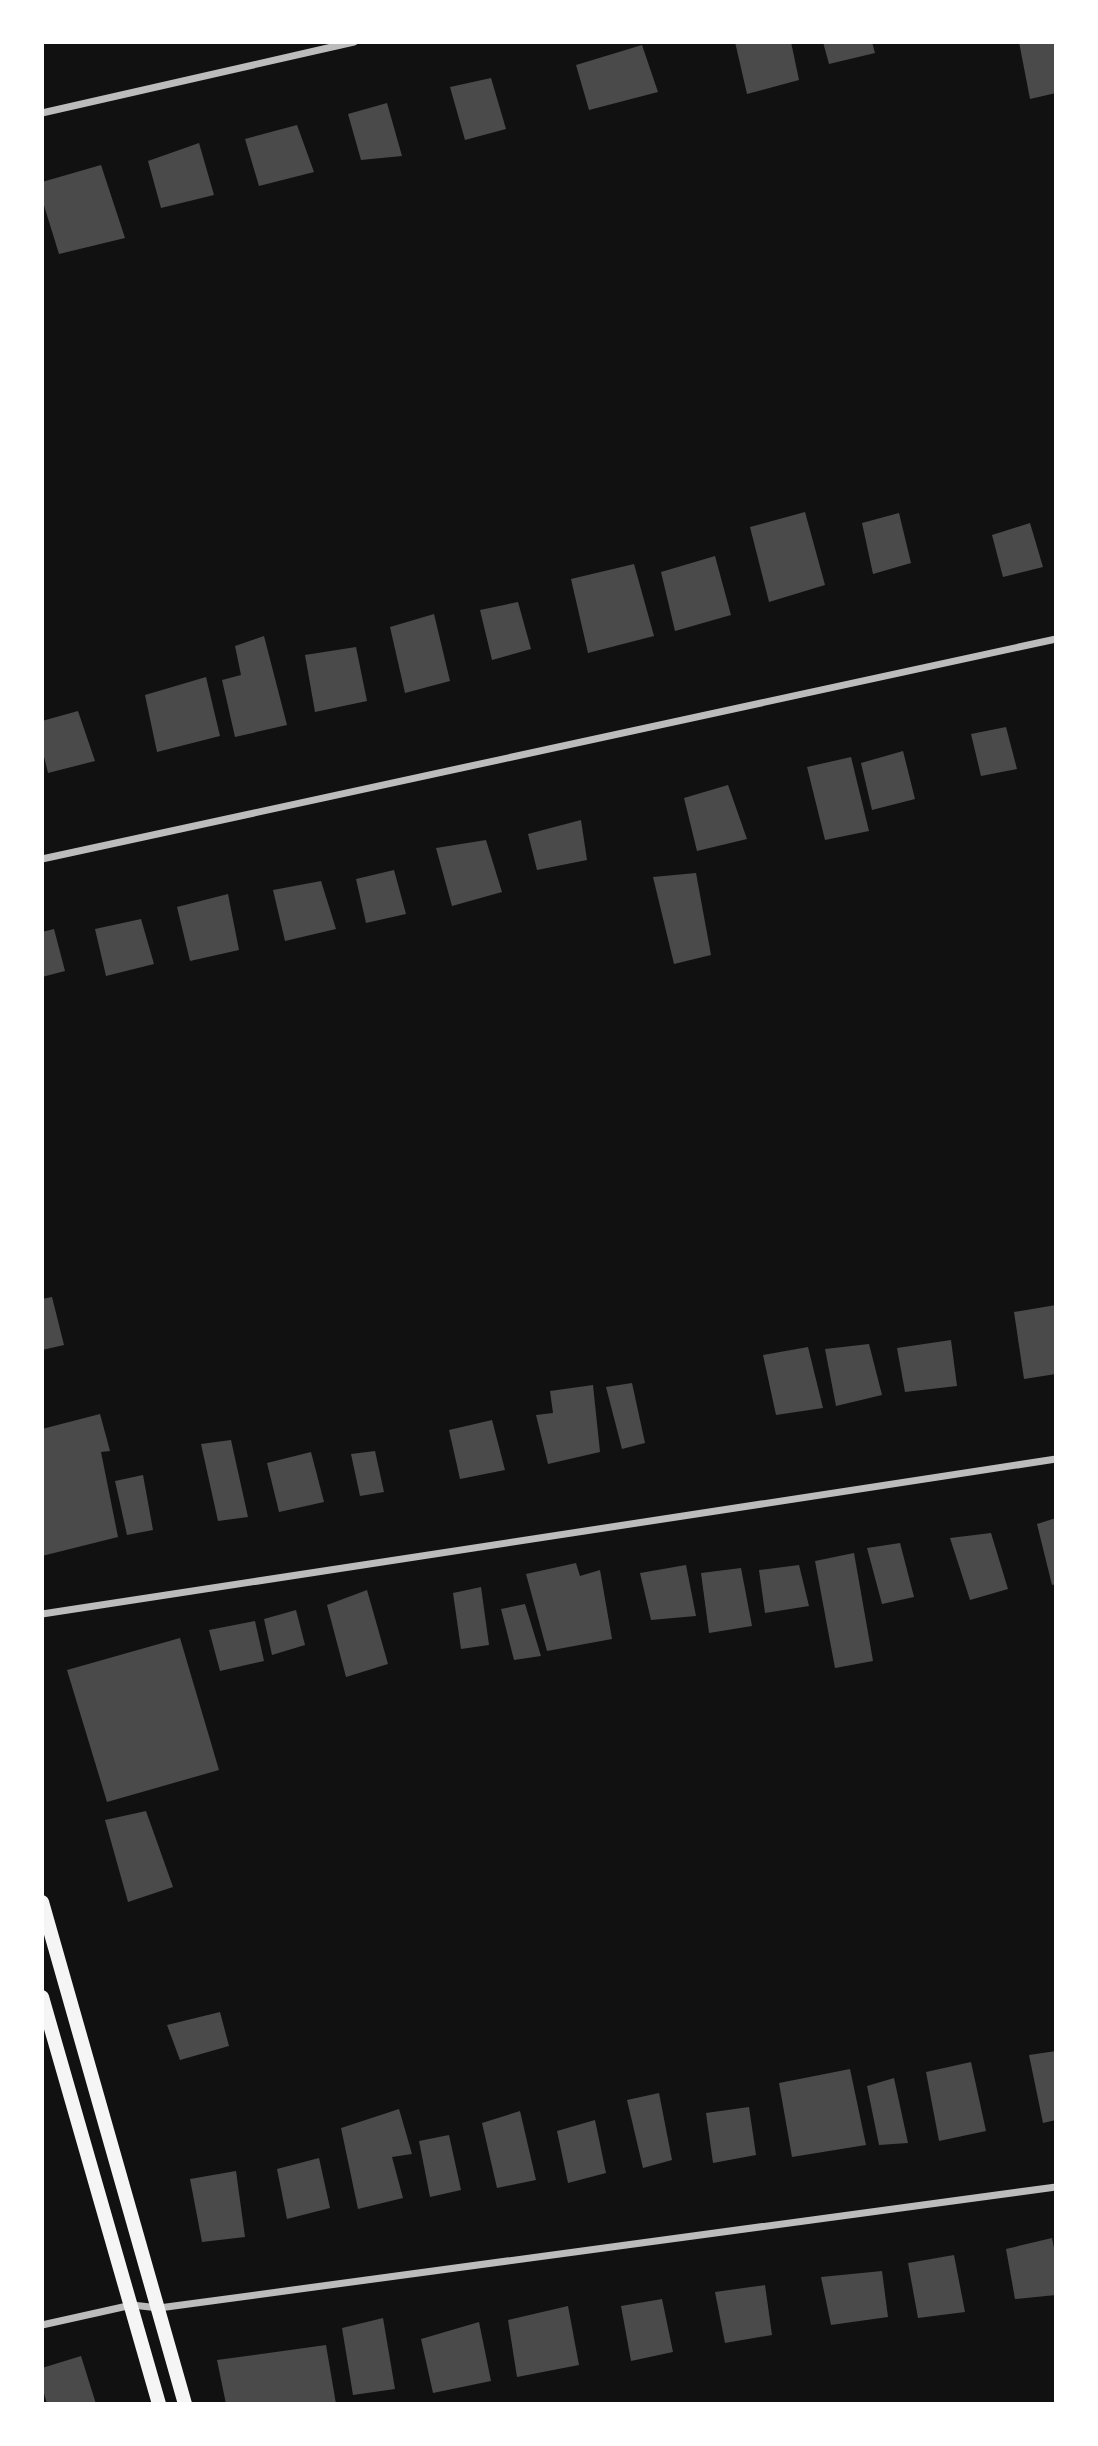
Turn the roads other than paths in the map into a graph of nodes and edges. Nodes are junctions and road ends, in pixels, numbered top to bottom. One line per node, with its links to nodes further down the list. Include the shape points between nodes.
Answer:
1 (354, 42): 2 (street)
2 (42, 113)
3 (1056, 639): 4 (street)
4 (42, 859)
5 (1056, 1459): 6 (street)
6 (42, 1614)
7 (42, 1902): 11 (main road)
8 (42, 1997): 10 (main road)
9 (1056, 2188): 11 (street)
10 (132, 2305): 11 (street); 12 (street); 13 (main road)
11 (159, 2308): 14 (main road)
12 (42, 2325)
13 (159, 2404)
14 (185, 2404)

